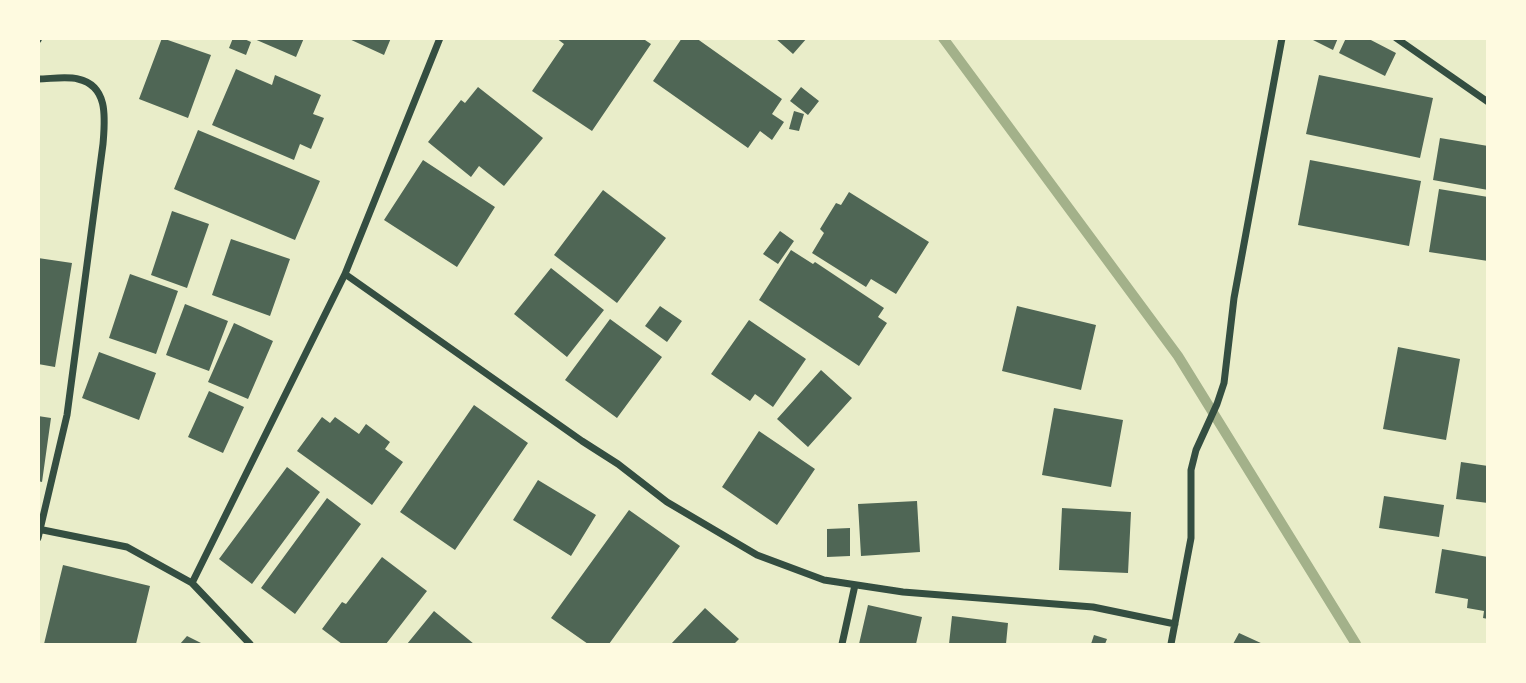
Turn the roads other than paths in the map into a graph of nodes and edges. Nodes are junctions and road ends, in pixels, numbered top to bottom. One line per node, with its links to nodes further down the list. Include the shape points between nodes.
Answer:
1 (440, 38): 6 (street)
2 (1282, 38): 10 (street, via 1234,298 1224,383 1191,470 1191,538)
3 (1396, 38): 5 (street)
4 (38, 79): 7 (street, via 78,79 95,88 105,106 67,415)
5 (1488, 102)
6 (345, 274): 8 (street); 9 (street, via 667,502 757,555 824,580)
7 (39, 532): 8 (street, via 127,547)
8 (192, 583): 11 (street)
9 (855, 585): 10 (street, via 1093,607); 12 (street)
10 (1175, 624): 13 (street)
11 (250, 645)
12 (842, 645)
13 (1171, 645)

